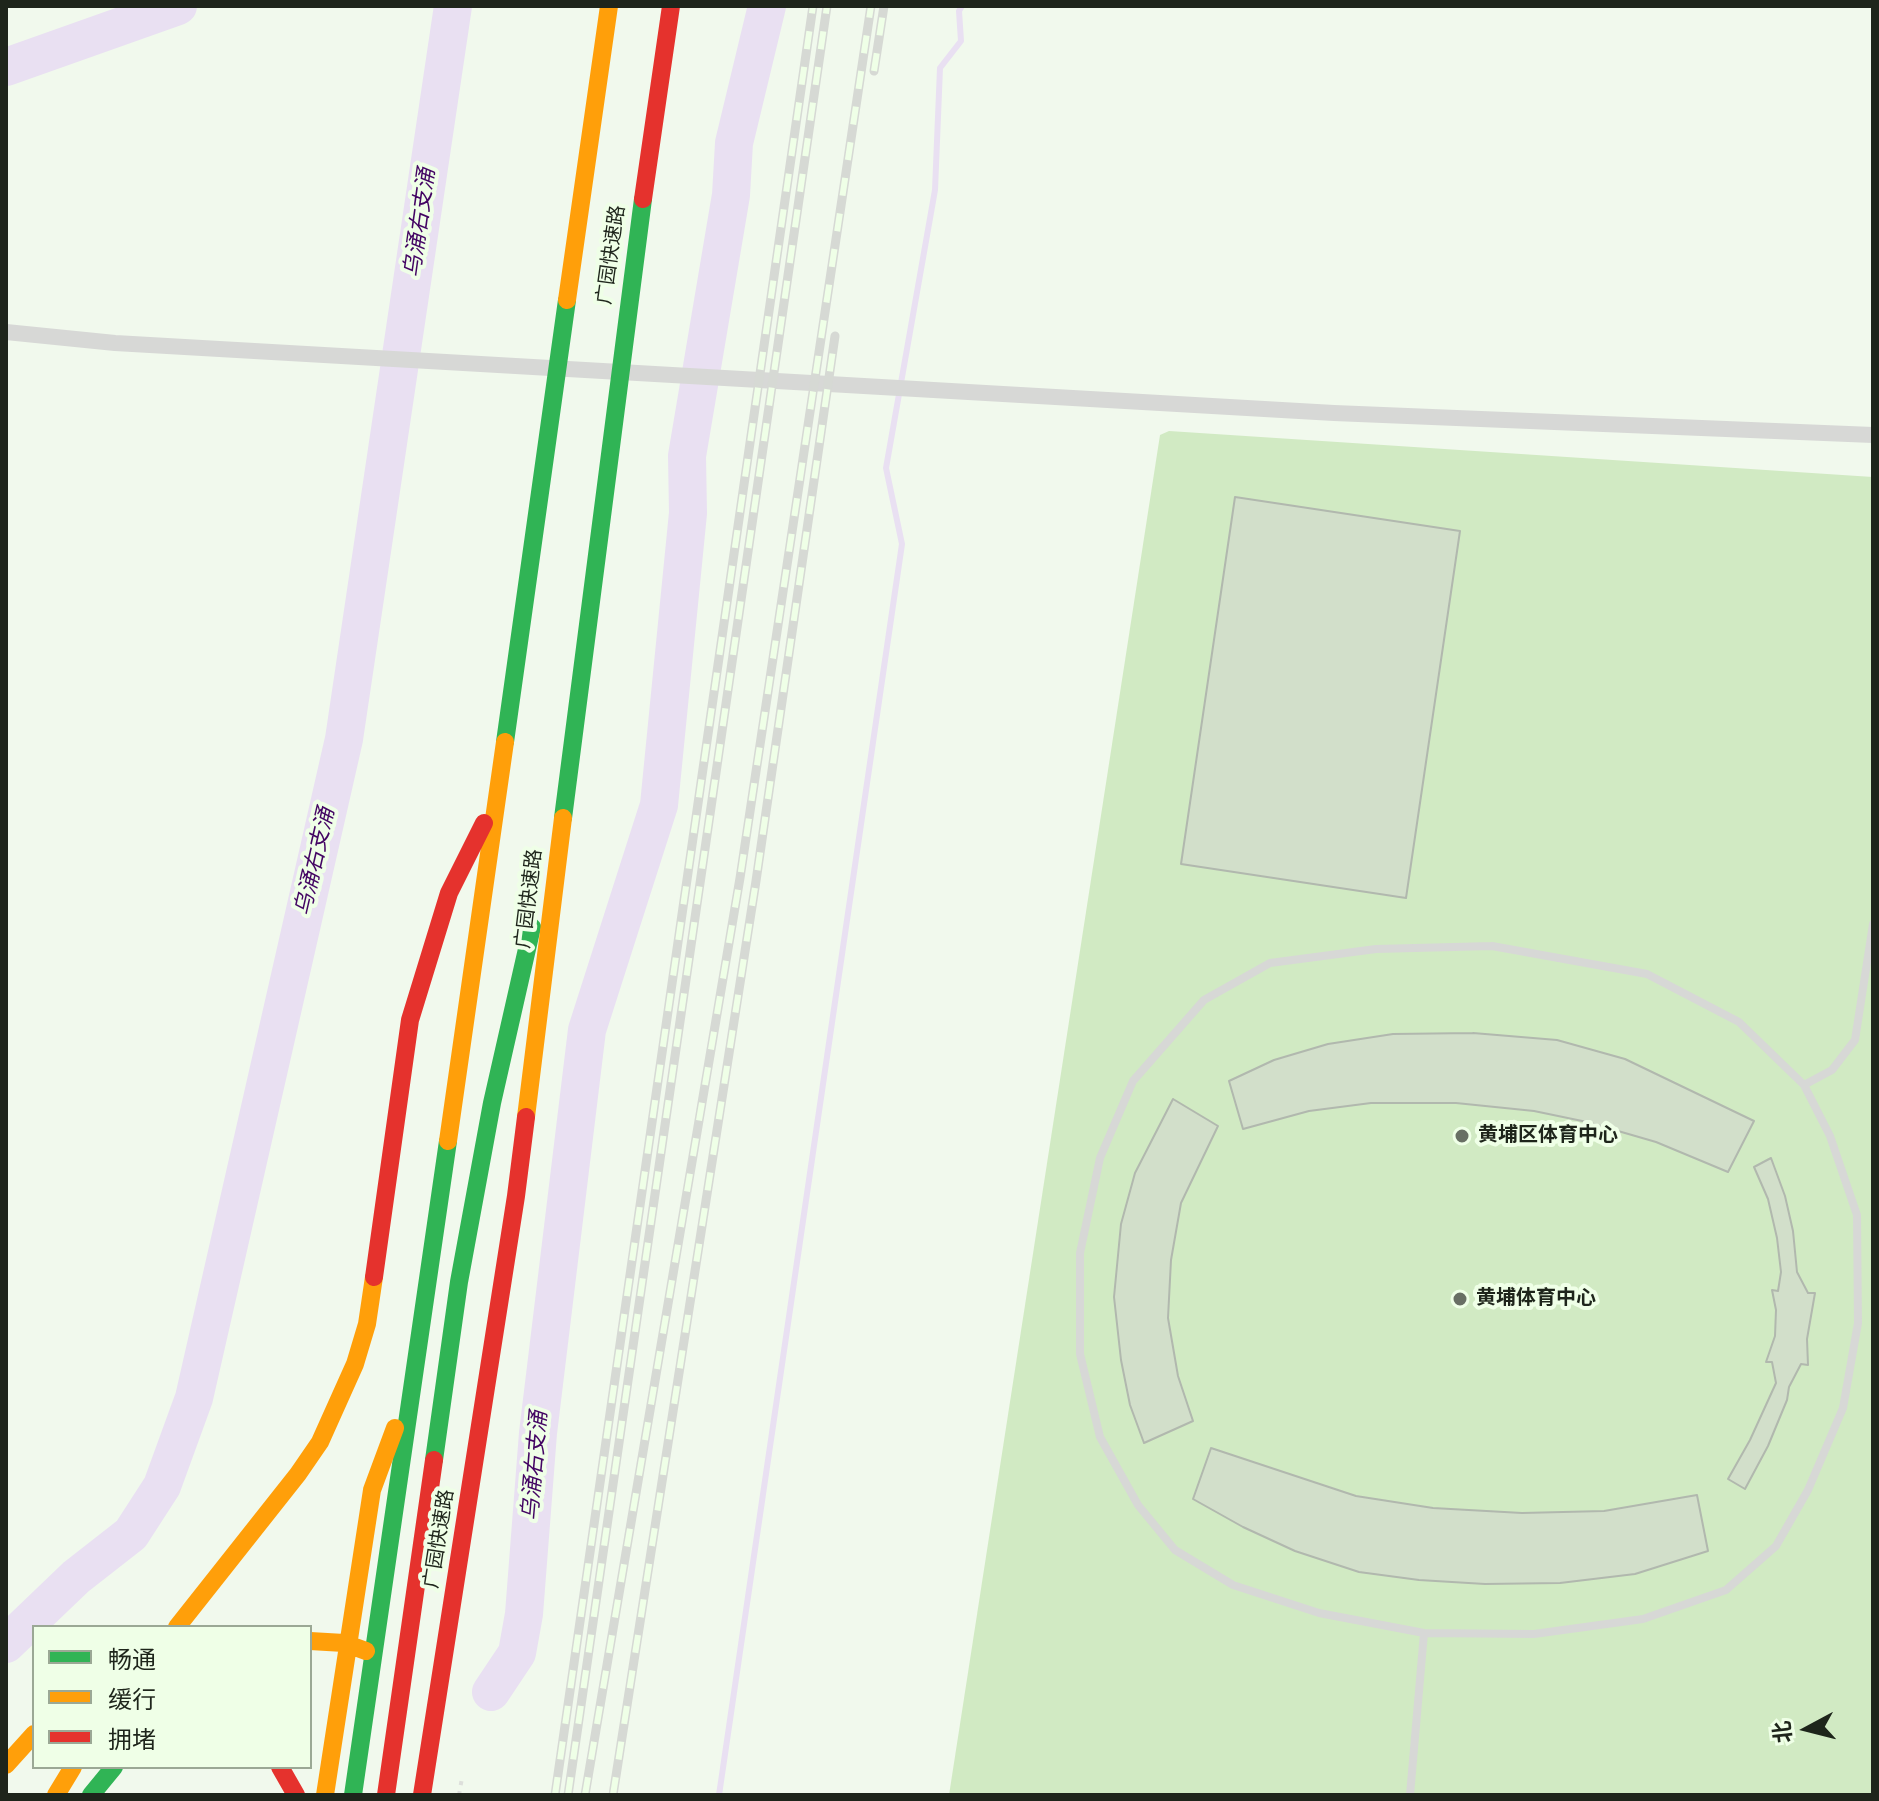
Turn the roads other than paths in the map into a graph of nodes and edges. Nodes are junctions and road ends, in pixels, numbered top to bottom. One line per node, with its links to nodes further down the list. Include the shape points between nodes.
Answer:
1 (609, 6): 6 (highway, 广园快速路)
2 (671, 6): 5 (highway, 广园快速路)
3 (6, 332): 4 (street, via 115,343 1334,413)
4 (1873, 435)
5 (569, 757): 23 (highway, via 492,1103 459,1282); 24 (highway, 广园快速路, via 516,1196)
6 (496, 800): 9 (highway, 广园快速路); 10 (highway, via 449,893 410,1020 375,1274 355,1364 320,1442)
7 (1873, 924): 8 (lane, via 1855,1040 1832,1070)
8 (1804, 1085): 11 (lane, via 1830,1136 1857,1215 1858,1323 1843,1408 1808,1490 1776,1546 1726,1590 1643,1619 1534,1634); 11 (lane, via 1739,1022 1647,974 1492,946 1376,949 1270,963 1204,1000 1133,1081 1100,1158 1080,1253 1080,1354 1100,1437 1138,1505 1175,1550 1233,1585 1319,1613)
9 (416, 1370): 21 (highway, 广园快速路, via 372,1490); 22 (highway, 广园快速路)
10 (179, 1625)
11 (1424, 1633): 25 (lane)
12 (312, 1641): 24 (highway, via 344,1643 381,1661 399,1679 411,1707)
13 (32, 1736): 14 (highway)
14 (6, 1765)
15 (72, 1769): 18 (highway)
16 (112, 1769): 19 (highway)
17 (281, 1769): 20 (highway)
18 (56, 1795)
19 (91, 1795)
20 (296, 1795)
21 (325, 1795)
22 (353, 1795)
23 (386, 1795)
24 (422, 1795)
25 (1410, 1795)

